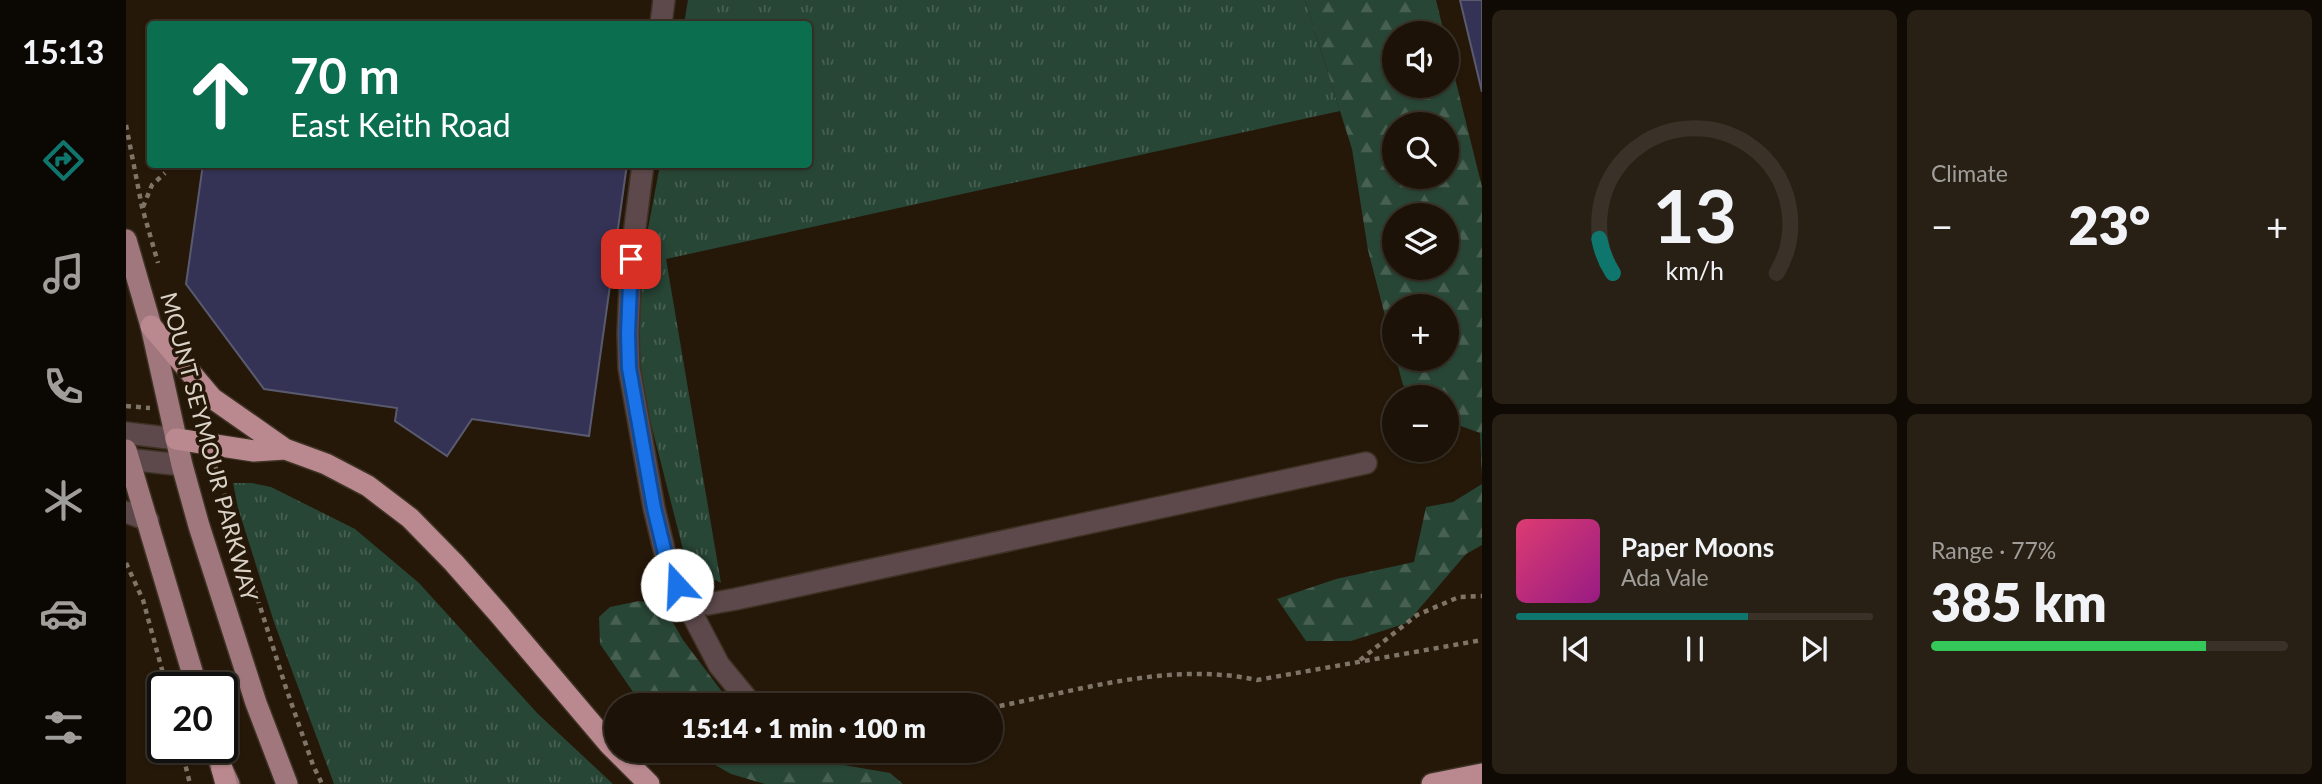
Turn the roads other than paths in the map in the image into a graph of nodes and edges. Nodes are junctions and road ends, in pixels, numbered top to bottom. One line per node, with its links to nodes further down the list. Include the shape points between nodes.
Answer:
1 (664, 0): 2 (street)
2 (661, 21)
3 (642, 168): 14 (street, via 631,259 629,368 654,508)
4 (126, 240): 5 (main road, MOUNT SEYMOUR PARKWAY)
5 (151, 326): 7 (main road, MOUNT SEYMOUR PARKWAY); 8 (highway, via 212,398)
6 (126, 433): 7 (street)
7 (176, 439): 8 (highway, via 254,451); 11 (main road, MOUNT SEYMOUR PARKWAY)
8 (285, 449): 19 (highway, via 368,486 410,518 472,583 608,744)
9 (127, 456): 11 (street); 13 (main road)
10 (1366, 463): 14 (street, via 708,604)
11 (182, 465): 18 (main road, MOUNT SEYMOUR PARKWAY, via 256,703)
12 (126, 512): 13 (street)
13 (148, 520): 15 (main road)
14 (677, 585): 16 (street, via 719,665)
15 (192, 672)
16 (742, 693)
17 (1482, 774): 20 (highway)
18 (287, 784)
19 (649, 784)
20 (1432, 784)

